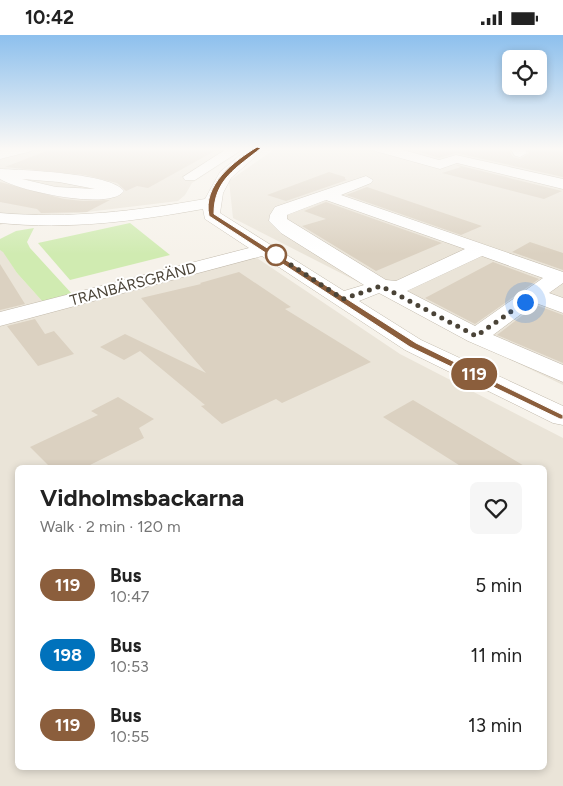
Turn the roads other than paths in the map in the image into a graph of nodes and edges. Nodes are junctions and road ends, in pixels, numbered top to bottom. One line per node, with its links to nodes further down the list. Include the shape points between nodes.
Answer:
1 (16, 183): 5 (street, via 43,190)
2 (93, 183): 5 (street)
3 (219, 183): 7 (street)
4 (358, 183): 6 (street)
5 (116, 191): 8 (street, via 124,198)
6 (326, 195): 12 (street); 13 (street, via 281,211 278,221)
7 (211, 203): 8 (street); 11 (street, via 211,215)
8 (131, 215): 9 (street, via 41,225)
9 (6, 219): 10 (street, via 9,228)
10 (0, 234)
11 (266, 249): 15 (street); 17 (street, TRANBÄRSGRÄND)
12 (481, 249): 13 (street, via 399,287); 14 (street, via 558,277)
13 (381, 286): 15 (street); 18 (street)
14 (536, 295): 16 (street); 18 (street)
15 (343, 299): 20 (street, via 413,345)
16 (563, 306)
17 (0, 319)
18 (476, 336): 19 (street)
19 (563, 374)
20 (563, 417)

